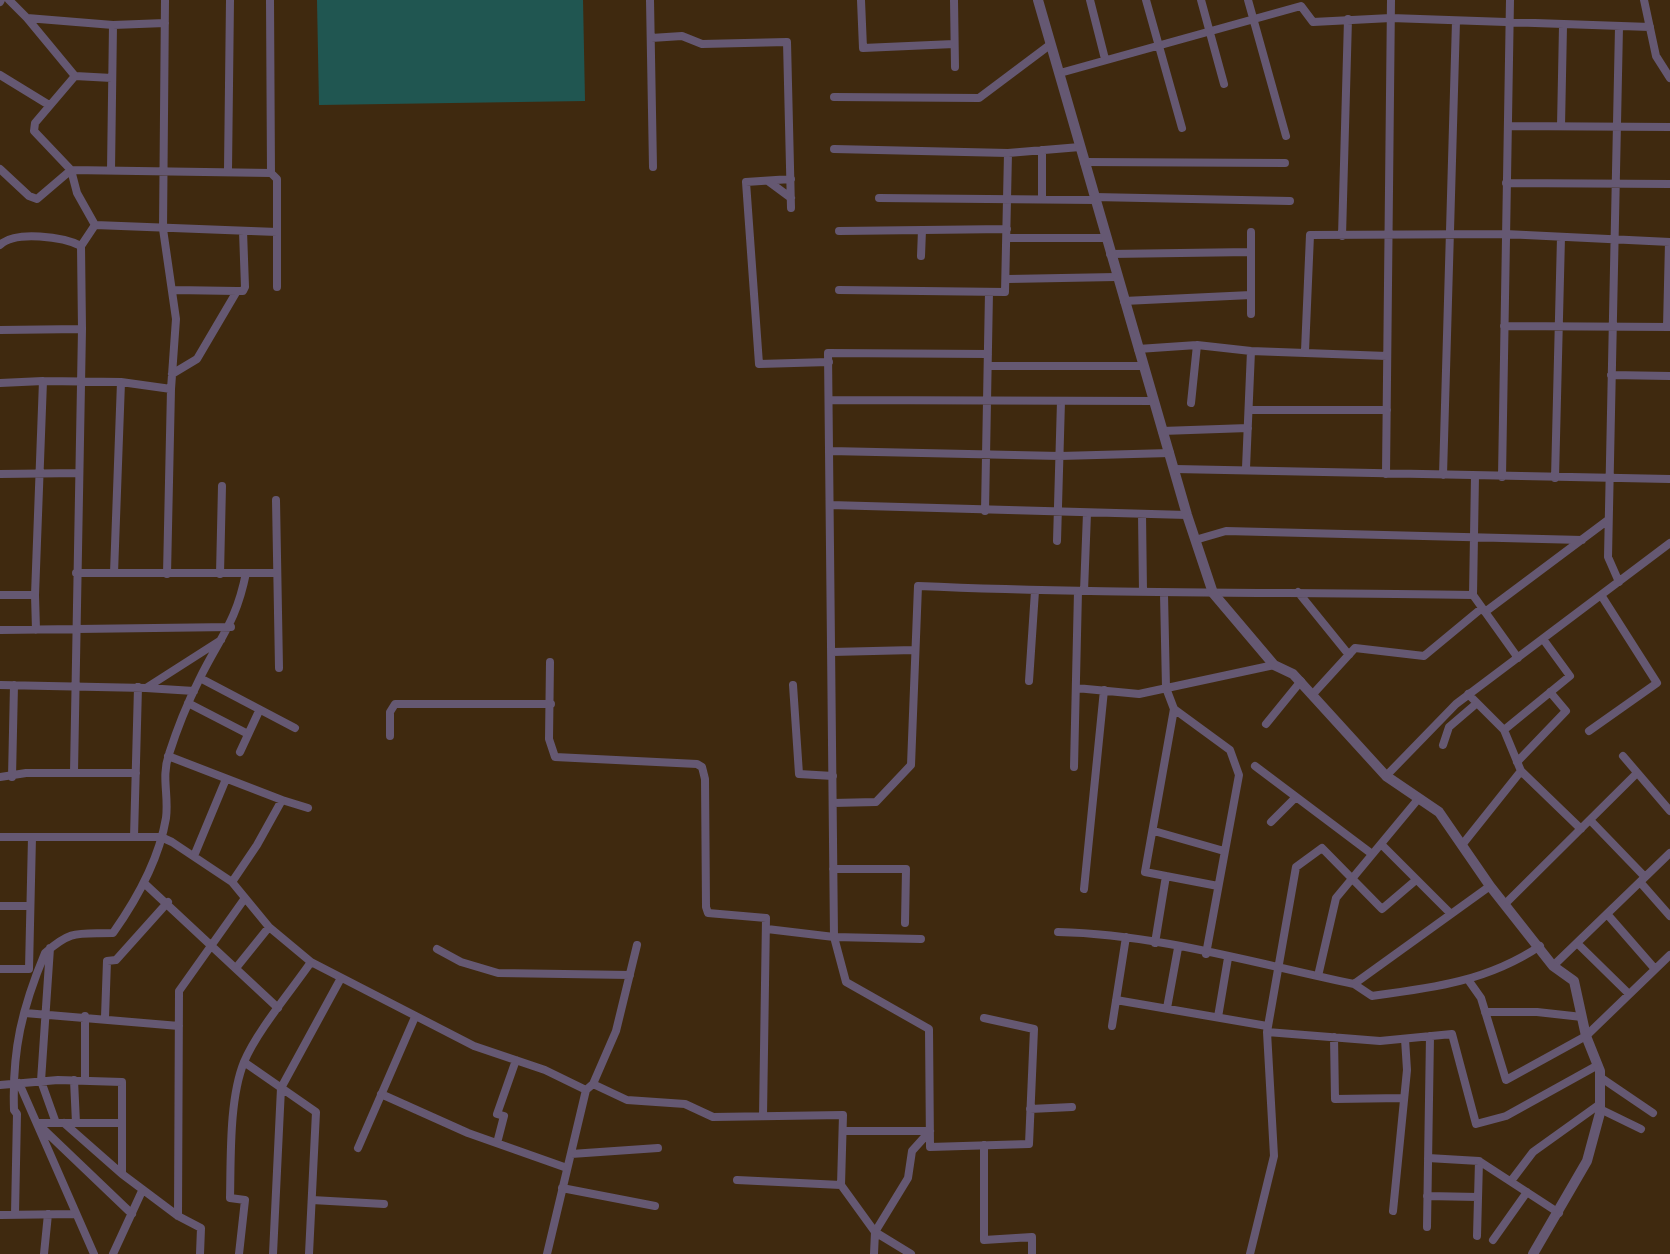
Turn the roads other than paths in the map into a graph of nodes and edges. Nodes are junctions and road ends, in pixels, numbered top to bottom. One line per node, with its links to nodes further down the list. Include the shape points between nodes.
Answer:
1 (9, 0): 16 (street)
2 (165, 0): 22 (street)
3 (230, 0): 58 (street)
4 (270, 0): 60 (street)
5 (650, 0): 28 (street)
6 (861, 0): 29 (street, via 863,48)
7 (954, 0): 29 (street)
8 (1038, 0): 30 (street)
9 (1090, 0): 32 (street)
10 (1146, 0): 31 (street)
11 (1200, 0): 27 (street)
12 (1248, 0): 18 (street)
13 (1391, 0): 17 (street)
14 (1510, 0): 20 (street)
15 (1644, 0): 26 (street)
16 (27, 18): 23 (street); 36 (street)
17 (1391, 18): 19 (street); 21 (street); 84 (street)
18 (1254, 19): 19 (street, via 1301,6 1313,22); 27 (street); 47 (street)
19 (1348, 19): 82 (street)
20 (1510, 20): 21 (street); 24 (street); 42 (street)
21 (1456, 21): 83 (street)
22 (165, 23): 23 (street); 59 (street)
23 (113, 24): 37 (street)
24 (1563, 26): 25 (street); 43 (street)
25 (1619, 26): 26 (street); 44 (street)
26 (1650, 27): 38 (street, via 1657,56)
27 (1210, 30): 31 (street); 39 (street)
28 (651, 38): 54 (street); 61 (street, via 682,36 702,44 786,42)
29 (954, 44): 33 (street)
30 (1051, 44): 34 (street); 40 (street, via 979,98)
31 (1159, 45): 32 (street); 46 (street)
32 (1105, 59): 34 (street)
33 (955, 67)
34 (1060, 73): 48 (street)
35 (0, 75): 41 (street)
36 (75, 76): 37 (street); 41 (street)
37 (112, 78): 57 (street)
38 (1670, 78)
39 (1224, 84)
40 (834, 97)
41 (49, 105): 56 (street, via 34,131)
42 (1507, 126): 43 (street); 63 (street)
43 (1561, 126): 44 (street)
44 (1617, 127): 45 (street); 64 (street)
45 (1670, 127)
46 (1182, 128)
47 (1286, 136)
48 (1080, 147): 50 (street); 52 (street)
49 (834, 149): 51 (street)
50 (1042, 150): 51 (street); 68 (street)
51 (1008, 153): 70 (street)
52 (1084, 162): 53 (street); 69 (street)
53 (1285, 163)
54 (653, 167)
55 (0, 169): 56 (street, via 37,199)
56 (71, 170): 57 (street); 81 (street)
57 (111, 170): 59 (street)
58 (228, 170): 59 (street); 60 (street)
59 (164, 171): 73 (street)
60 (271, 173): 77 (street, via 277,179)
61 (791, 179): 62 (street); 66 (street)
62 (767, 181): 66 (street); 115 (street, via 746,182 759,364)
63 (1506, 183): 64 (street); 80 (street)
64 (1616, 184): 65 (street); 86 (street)
65 (1670, 184)
66 (792, 198): 72 (street)
67 (879, 198): 70 (street)
68 (1042, 199): 69 (street); 70 (street)
69 (1095, 199): 71 (street); 87 (street)
70 (1007, 200): 79 (street)
71 (1290, 201)
72 (792, 208)
73 (163, 229): 75 (street); 81 (street); 96 (street)
74 (922, 230): 76 (street); 79 (street); 92 (street)
75 (243, 231): 77 (street); 98 (street, via 245,287)
76 (839, 231)
77 (276, 232): 95 (street)
78 (1251, 232): 90 (street)
79 (1007, 233): 87 (street); 94 (street)
80 (1505, 234): 83 (street); 85 (street); 103 (street)
81 (87, 236): 89 (street, via 13,237); 107 (street)
82 (1342, 236): 84 (street); 112 (street, via 1310,235)
83 (1450, 236): 84 (street); 145 (street)
84 (1387, 237): 114 (street)
85 (1561, 237): 86 (street); 105 (street)
86 (1614, 237): 88 (street); 104 (street)
87 (1106, 238): 91 (street)
88 (1669, 242): 106 (street)
89 (0, 245)
90 (1251, 252): 91 (street); 100 (street)
91 (1110, 254): 93 (street)
92 (921, 256)
93 (1116, 277): 94 (street); 101 (street)
94 (1008, 279): 99 (street, via 1006,292)
95 (277, 286)
96 (174, 289): 98 (street); 118 (street)
97 (839, 290): 99 (street)
98 (237, 291): 118 (street, via 197,359)
99 (989, 292): 113 (street)
100 (1251, 295): 101 (street); 102 (street)
101 (1124, 301): 110 (street)
102 (1251, 314)
103 (1504, 326): 105 (street); 147 (street)
104 (1611, 326): 105 (street); 106 (street); 119 (street)
105 (1559, 327): 148 (street)
106 (1669, 327)
107 (82, 329): 108 (street); 121 (street)
108 (0, 330)
109 (1197, 345): 110 (street); 111 (street); 130 (street)
110 (1138, 348): 117 (street)
111 (1251, 351): 112 (street); 131 (street)
112 (1305, 351): 114 (street)
113 (988, 354): 115 (street, via 828,353); 116 (street)
114 (1387, 356): 132 (street)
115 (829, 362): 126 (street)
116 (989, 366): 117 (street); 127 (street)
117 (1143, 366): 129 (street)
118 (172, 374): 125 (street)
119 (1611, 375): 120 (street); 149 (street)
120 (1670, 376)
121 (81, 380): 122 (street); 123 (street); 142 (street)
122 (43, 381): 124 (street); 141 (street)
123 (121, 382): 125 (street); 166 (street)
124 (0, 383)
125 (171, 389): 169 (street)
126 (830, 400): 127 (street); 135 (street)
127 (989, 400): 128 (street); 137 (street)
128 (1061, 401): 129 (street); 138 (street)
129 (1153, 401): 134 (street)
130 (1191, 402)
131 (1249, 410): 132 (street); 133 (street)
132 (1387, 410): 144 (street)
133 (1248, 428): 134 (street); 139 (street)
134 (1162, 431): 136 (street)
135 (830, 451): 137 (street); 153 (street)
136 (1170, 453): 138 (street); 140 (street)
137 (986, 455): 138 (street); 154 (street)
138 (1060, 456): 155 (street)
139 (1246, 468): 140 (street); 144 (street)
140 (1175, 469): 158 (street)
141 (40, 473): 142 (street); 143 (street); 179 (street)
142 (79, 473): 165 (street)
143 (0, 474)
144 (1386, 474): 145 (street)
145 (1443, 475): 146 (street)
146 (1475, 476): 147 (street); 160 (street)
147 (1502, 477): 148 (street)
148 (1555, 478): 149 (street)
149 (1608, 479): 150 (street); 159 (street)
150 (1670, 480)
151 (222, 486): 170 (street)
152 (276, 500): 168 (street)
153 (830, 505): 154 (street); 190 (street)
154 (985, 511): 155 (street)
155 (1058, 513): 156 (street); 163 (street)
156 (1087, 513): 157 (street); 173 (street)
157 (1142, 514): 158 (street); 174 (street)
158 (1187, 515): 161 (street)
159 (1608, 520): 162 (street); 171 (street, via 1608,557)
160 (1474, 538): 161 (street, via 1226,531); 162 (street); 180 (street)
161 (1195, 540): 176 (street)
162 (1582, 540): 182 (street)
163 (1058, 541)
164 (1670, 543): 171 (street)
165 (76, 573): 166 (street); 186 (street)
166 (114, 573): 169 (street)
167 (246, 573): 168 (street); 170 (street); 183 (street)
168 (276, 573): 195 (street)
169 (167, 574): 170 (street)
170 (220, 575)
171 (1619, 582): 181 (street)
172 (1035, 591): 173 (street); 189 (street, via 918,586); 197 (street)
173 (1081, 591): 174 (street); 204 (street)
174 (1143, 592): 177 (street)
175 (1298, 592): 176 (street); 180 (street); 191 (street)
176 (1213, 593): 177 (street); 194 (street)
177 (1164, 594): 205 (street)
178 (0, 595): 179 (street)
179 (35, 595): 185 (street)
180 (1473, 595): 182 (street)
181 (1601, 595): 188 (street); 219 (street, via 1657,683)
182 (1484, 610): 191 (street, via 1424,656 1355,648); 192 (street)
183 (231, 627): 186 (street); 187 (street)
184 (0, 630): 185 (street)
185 (36, 631): 186 (street)
186 (76, 631): 202 (street)
187 (224, 638): 196 (street); 203 (street)
188 (1543, 639): 192 (street); 208 (street, via 1570,676)
189 (914, 650): 190 (street); 241 (street, via 911,765 876,802)
190 (832, 652): 233 (street)
191 (1349, 655): 209 (street)
192 (1518, 658): 210 (street)
193 (550, 662): 213 (street)
194 (1274, 666): 198 (street); 205 (street)
195 (279, 668)
196 (200, 678): 207 (street); 215 (street)
197 (1029, 681)
198 (1301, 681): 209 (street); 216 (street)
199 (0, 685): 200 (street)
200 (14, 685): 202 (street); 236 (street)
201 (793, 685): 233 (street, via 799,774)
202 (75, 686): 203 (street); 230 (street)
203 (142, 687): 207 (street); 231 (street)
204 (1076, 688): 206 (street); 228 (street)
205 (1166, 688): 206 (street, via 1139,694); 214 (street)
206 (1104, 690): 267 (street)
207 (194, 691): 211 (street)
208 (1550, 692): 218 (street); 226 (street, via 1566,711)
209 (1313, 694): 234 (street)
210 (1468, 694): 212 (street); 234 (street)
211 (188, 703): 220 (street); 224 (street)
212 (1477, 703): 218 (street); 222 (street, via 1449,727)
213 (551, 704): 221 (street, via 395,704 390,712); 278 (street, via 548,739 555,757 702,767 708,913 766,918)
214 (1174, 709): 247 (street); 254 (street, via 1230,750 1239,775)
215 (259, 711): 217 (street); 220 (street)
216 (1266, 724)
217 (295, 728)
218 (1504, 730): 226 (street)
219 (1589, 731)
220 (248, 734): 223 (street)
221 (390, 736)
222 (1443, 745)
223 (240, 752)
224 (168, 756): 237 (street); 251 (street)
225 (1623, 756): 232 (street)
226 (1517, 762): 229 (street)
227 (1255, 766): 238 (street)
228 (1073, 767)
229 (1521, 771): 246 (street); 253 (street)
230 (74, 772): 231 (street); 236 (street)
231 (136, 773): 250 (street)
232 (1637, 773): 243 (street); 244 (street)
233 (833, 776): 241 (street)
234 (1386, 776): 239 (street)
235 (0, 777): 236 (street)
236 (12, 777)
237 (226, 779): 240 (street); 257 (street)
238 (1296, 797): 245 (street); 256 (street)
239 (1419, 798): 252 (street); 253 (street, via 1439,812)
240 (282, 800): 242 (street); 263 (street)
241 (833, 803): 258 (street)
242 (307, 808)
243 (1670, 811)
244 (1590, 820): 246 (street); 262 (street)
245 (1271, 822)
246 (1581, 829): 270 (street)
247 (1154, 831): 254 (street); 259 (street, via 1145,872)
248 (32, 836): 249 (street); 250 (street); 272 (street)
249 (0, 837)
250 (134, 837): 251 (street)
251 (161, 838): 257 (street); 264 (street)
252 (1381, 844): 256 (street); 261 (street)
253 (1461, 845): 266 (street)
254 (1224, 851): 265 (street)
255 (1670, 853): 262 (street)
256 (1373, 854): 260 (street)
257 (194, 856): 263 (street)
258 (833, 869): 276 (street, via 906,869); 280 (street)
259 (1166, 876): 265 (street); 283 (street)
260 (1352, 878): 261 (street, via 1382,909); 297 (street, via 1322,848 1296,867); 301 (street, via 1336,898)
261 (1416, 880): 273 (street)
262 (1643, 880): 274 (street); 275 (street)
263 (232, 882): 268 (street)
264 (144, 883): 269 (street); 288 (street, via 113,933 66,935)
265 (1218, 886): 291 (street)
266 (1490, 886): 270 (street); 273 (street)
267 (1084, 889)
268 (245, 898): 277 (street); 285 (street)
269 (168, 902): 285 (street); 313 (street, via 116,960 107,961)
270 (1505, 904): 287 (street)
271 (0, 906): 272 (street)
272 (30, 906): 298 (street, via 29,969)
273 (1451, 914): 304 (street)
274 (1607, 914): 284 (street); 299 (street)
275 (1670, 916)
276 (905, 923)
277 (269, 927): 294 (street); 296 (street)
278 (767, 929): 280 (street); 343 (street)
279 (1058, 932): 281 (street)
280 (834, 937): 282 (street); 349 (street, via 846,982 929,1029)
281 (1126, 937): 283 (street); 306 (street)
282 (921, 939)
283 (1155, 943): 289 (street)
284 (1577, 943): 295 (street); 305 (street)
285 (212, 945): 296 (street); 318 (street, via 179,991)
286 (637, 945): 300 (street)
287 (1540, 946): 295 (street); 303 (street)
288 (50, 948): 310 (street, via 30,990); 311 (street)
289 (1178, 948): 291 (street); 307 (street)
290 (437, 949): 300 (street, via 498,973)
291 (1206, 954): 293 (street)
292 (1670, 955): 299 (street)
293 (1228, 958): 297 (street); 315 (street)
294 (311, 962): 302 (street); 308 (street)
295 (1553, 966): 316 (street, via 1574,981)
296 (236, 968): 308 (street)
297 (1278, 968): 301 (street); 320 (street)
298 (0, 969)
299 (1655, 969): 305 (street)
300 (630, 975): 333 (street, via 616,1031)
301 (1318, 976): 304 (street)
302 (341, 978): 314 (street); 335 (street)
303 (1469, 981): 304 (street, via 1372,996); 309 (street)
304 (1354, 984)
305 (1629, 995): 322 (street)
306 (1116, 1000): 307 (street); 319 (street)
307 (1167, 1008): 315 (street)
308 (278, 1009): 326 (street)
309 (1485, 1012): 316 (street); 322 (street, via 1506,1080)
310 (25, 1013): 311 (street); 332 (street, via 14,1050)
311 (46, 1014): 312 (street); 330 (street)
312 (85, 1016): 313 (street); 331 (street)
313 (105, 1017): 318 (street)
314 (415, 1017): 325 (street, via 474,1046); 337 (street)
315 (1218, 1017): 320 (street)
316 (1582, 1017): 322 (street)
317 (984, 1018): 341 (street, via 1034,1029)
318 (179, 1026): 378 (street)
319 (1112, 1026)
320 (1267, 1029): 323 (street); 394 (street, via 1274,1156)
321 (1430, 1036): 324 (street); 327 (street, via 1452,1034 1476,1124 1506,1116); 356 (street)
322 (1586, 1036): 327 (street)
323 (1334, 1037): 324 (street); 338 (street, via 1335,1099)
324 (1405, 1038): 338 (street)
325 (516, 1060): 336 (street); 351 (street, via 497,1114 504,1116)
326 (244, 1062): 335 (street); 387 (street, via 230,1161 230,1198 245,1200)
327 (1598, 1065): 328 (street)
328 (1600, 1077): 340 (street); 342 (street)
329 (74, 1080): 330 (street); 331 (street); 346 (street)
330 (41, 1081): 332 (street); 345 (street)
331 (85, 1081): 347 (street, via 122,1082)
332 (16, 1084): 334 (street); 344 (street); 373 (street)
333 (593, 1084): 336 (street); 343 (street, via 627,1100 685,1104 713,1117)
334 (0, 1085)
335 (281, 1088): 368 (street, via 316,1112); 388 (street)
336 (586, 1090): 355 (street)
337 (381, 1094): 351 (street); 353 (street)
338 (1403, 1098): 371 (street)
339 (1072, 1107): 341 (street)
340 (1600, 1107): 348 (street); 361 (street, via 1532,1152); 372 (street, via 1587,1161)
341 (1030, 1109): 352 (street, via 1028,1144)
342 (1653, 1113)
343 (763, 1116): 350 (street, via 843,1115)
344 (37, 1123): 345 (street); 375 (street); 376 (street)
345 (60, 1123): 346 (street); 359 (street)
346 (76, 1123): 347 (street)
347 (122, 1123): 359 (street)
348 (1641, 1129)
349 (930, 1130): 350 (street); 352 (street, via 930,1147); 380 (street, via 912,1151 908,1178)
350 (843, 1131): 362 (street)
351 (497, 1143): 358 (street)
352 (985, 1145): 393 (street, via 984,1240 1032,1237)
353 (358, 1148)
354 (658, 1148): 355 (street)
355 (571, 1154): 358 (street)
356 (1428, 1158): 357 (street); 366 (street)
357 (1479, 1161): 361 (street); 367 (street)
358 (567, 1168): 363 (street)
359 (122, 1174): 364 (street)
360 (737, 1180): 362 (street)
361 (1511, 1181): 365 (street)
362 (841, 1185): 380 (street)
363 (562, 1188): 370 (street); 390 (street)
364 (142, 1191): 376 (street); 378 (street)
365 (1527, 1192): 372 (street); 382 (street)
366 (1427, 1196): 367 (street); 379 (street)
367 (1478, 1197): 381 (street)
368 (312, 1200): 369 (street); 389 (street)
369 (384, 1204)
370 (655, 1206)
371 (1393, 1210)
372 (1559, 1213): 395 (street)
373 (15, 1214): 374 (street); 377 (street)
374 (48, 1214): 375 (street); 383 (street)
375 (76, 1214): 384 (street)
376 (132, 1214): 385 (street)
377 (0, 1215)
378 (178, 1216): 386 (street, via 201,1228)
379 (1427, 1227)
380 (875, 1232): 391 (street); 392 (street)
381 (1477, 1236)
382 (1493, 1240)
383 (44, 1254)
384 (94, 1254)
385 (113, 1254)
386 (200, 1254)
387 (239, 1254)
388 (273, 1254)
389 (309, 1254)
390 (547, 1254)
391 (874, 1254)
392 (911, 1254)
393 (1032, 1254)
394 (1250, 1254)
395 (1533, 1254)

